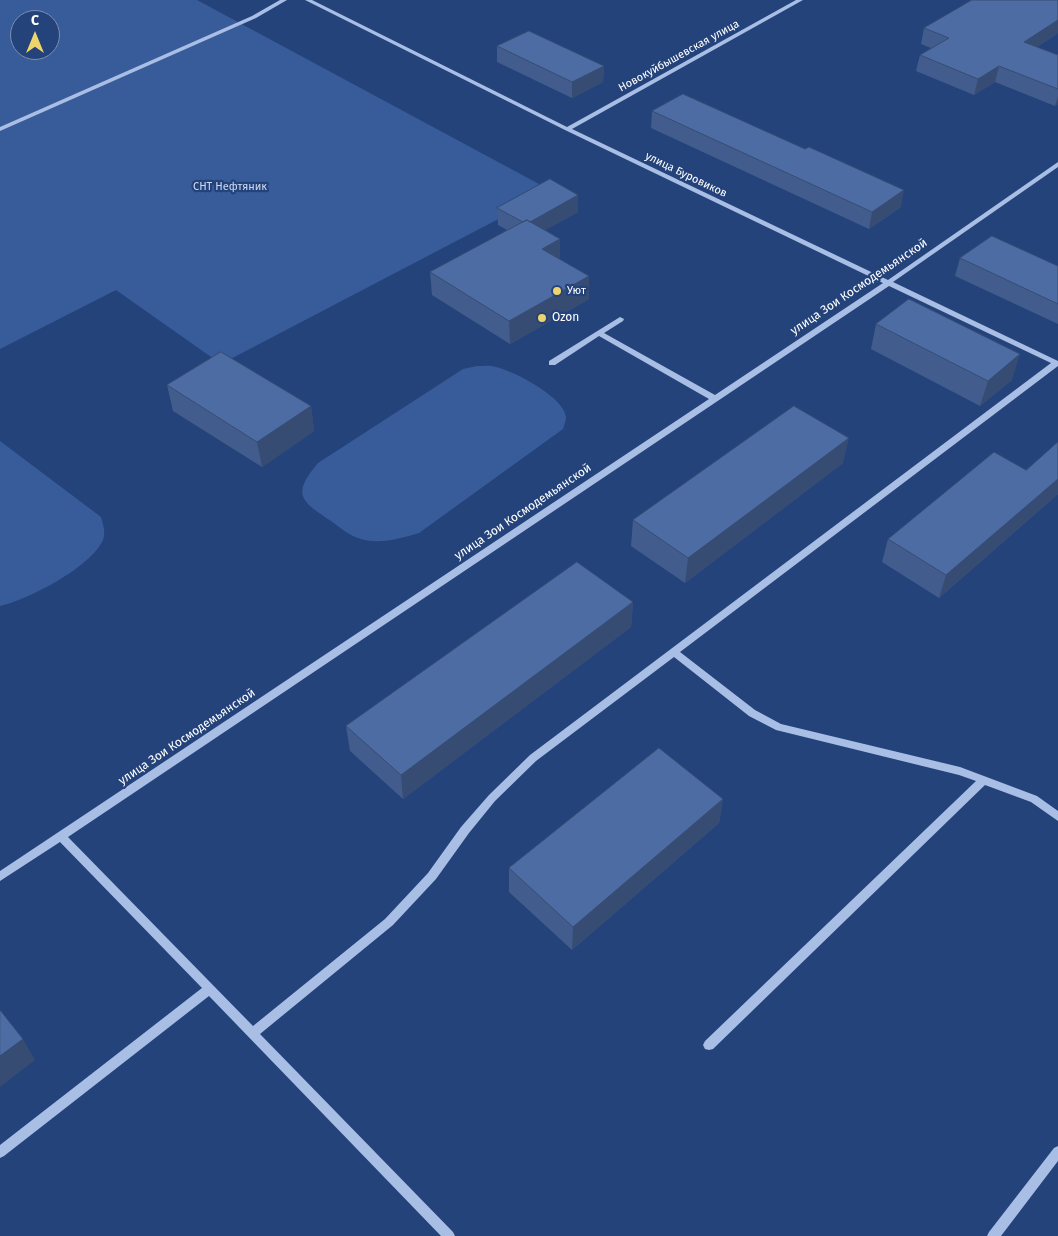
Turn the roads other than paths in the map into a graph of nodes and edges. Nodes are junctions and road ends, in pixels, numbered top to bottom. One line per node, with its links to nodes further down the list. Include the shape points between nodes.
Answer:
1 (284, 0): 4 (street, via 254,17)
2 (308, 0): 5 (street, улица Буровиков)
3 (800, 0): 5 (street, Новокуйбышевская улица)
4 (0, 129)
5 (567, 129): 7 (street, улица Буровиков)
6 (1058, 164): 7 (street, улица Зои Космодемьянской)
7 (888, 283): 11 (street, улица Буровиков); 12 (street, улица Зои Космодемьянской)
8 (620, 319): 9 (street)
9 (599, 332): 10 (street); 12 (street)
10 (552, 363)
11 (1057, 363): 13 (street)
12 (715, 399): 16 (street, улица Зои Космодемьянской)
13 (674, 652): 14 (street, via 752,713 779,727); 19 (street, via 533,758 492,798 432,876 389,922)
14 (984, 780): 15 (street, via 1034,800); 20 (street)
15 (1058, 817)
16 (61, 836): 17 (street, улица Зои Космодемьянской); 18 (street)
17 (0, 877)
18 (209, 989): 19 (street); 21 (street)
19 (252, 1034): 23 (street)
20 (709, 1045)
21 (0, 1152)
22 (1058, 1152): 24 (street)
23 (449, 1236)
24 (993, 1236)

